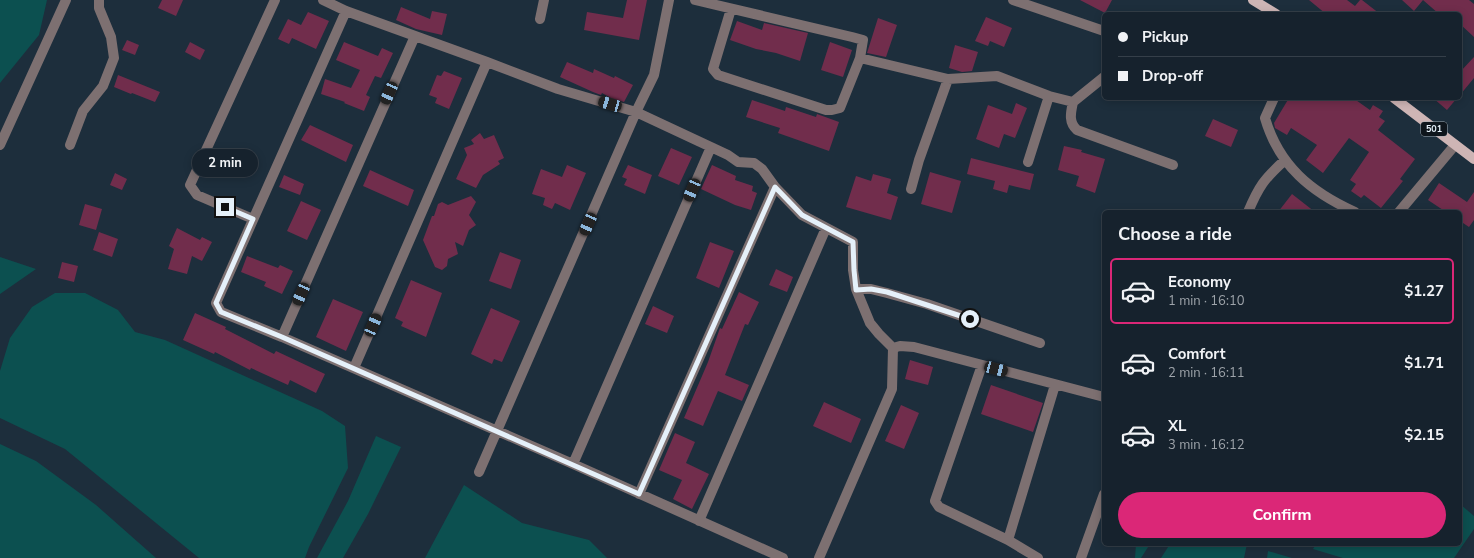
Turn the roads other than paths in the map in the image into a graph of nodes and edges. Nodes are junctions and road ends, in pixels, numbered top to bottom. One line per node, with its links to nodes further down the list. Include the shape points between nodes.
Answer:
1 (66, 0): 25 (street)
2 (100, 0): 26 (street, via 99,8 111,37 114,58 103,86 83,111)
3 (275, 0): 38 (street, via 190,185 197,195)
4 (323, 0): 11 (street)
5 (544, 0): 13 (street)
6 (669, 0): 24 (street, via 654,75)
7 (695, 0): 10 (street)
8 (1013, 0): 14 (street)
9 (1253, 0): 12 (main road)
10 (731, 9): 16 (street, via 863,40); 16 (street, via 713,69 718,75 832,110 840,108)
11 (346, 11): 15 (street); 38 (street)
12 (1273, 12)
13 (540, 19)
14 (1102, 30)
15 (415, 36): 17 (street); 41 (street)
16 (860, 58): 18 (street)
17 (487, 62): 24 (street, via 558,89); 45 (street)
18 (948, 79): 20 (street, via 997,76); 34 (street)
19 (1102, 79): 23 (street)
20 (1049, 96): 23 (street); 31 (street)
21 (1273, 100): 30 (street, via 1265,118 1274,143)
22 (1397, 100): 27 (main road, 501)
23 (1073, 102): 32 (street, via 1070,120 1077,130)
24 (636, 112): 28 (street); 48 (street)
25 (0, 145)
26 (70, 145)
27 (1455, 145): 29 (main road, 501); 37 (street)
28 (711, 147): 33 (street, via 738,162 754,163 762,169); 49 (street)
29 (1474, 159)
30 (1285, 160): 35 (street, via 1268,174); 36 (street, via 1308,184)
31 (1028, 162)
32 (1173, 165)
33 (775, 187): 39 (street, via 802,215); 51 (street)
34 (911, 189)
35 (1249, 210)
36 (1351, 210)
37 (1401, 210)
38 (253, 219): 41 (street, via 216,303 221,312)
39 (826, 228): 40 (street, via 853,242); 53 (street)
40 (856, 290): 42 (street, via 887,292); 43 (street, via 870,323)
41 (282, 337): 45 (street)
42 (1040, 343)
43 (893, 348): 44 (street, via 914,347); 56 (street, via 892,389)
44 (982, 364): 46 (street); 54 (street, via 935,501 939,507)
45 (354, 368): 48 (street)
46 (1055, 385): 47 (street); 54 (street)
47 (1102, 397)
48 (498, 432): 49 (street); 50 (street)
49 (573, 464): 51 (street)
50 (480, 472)
51 (639, 494): 53 (street)
52 (1102, 500): 58 (street)
53 (699, 521): 55 (street)
54 (1008, 540): 57 (street)
55 (783, 558)
56 (819, 558)
57 (1038, 558)
58 (1081, 558)

